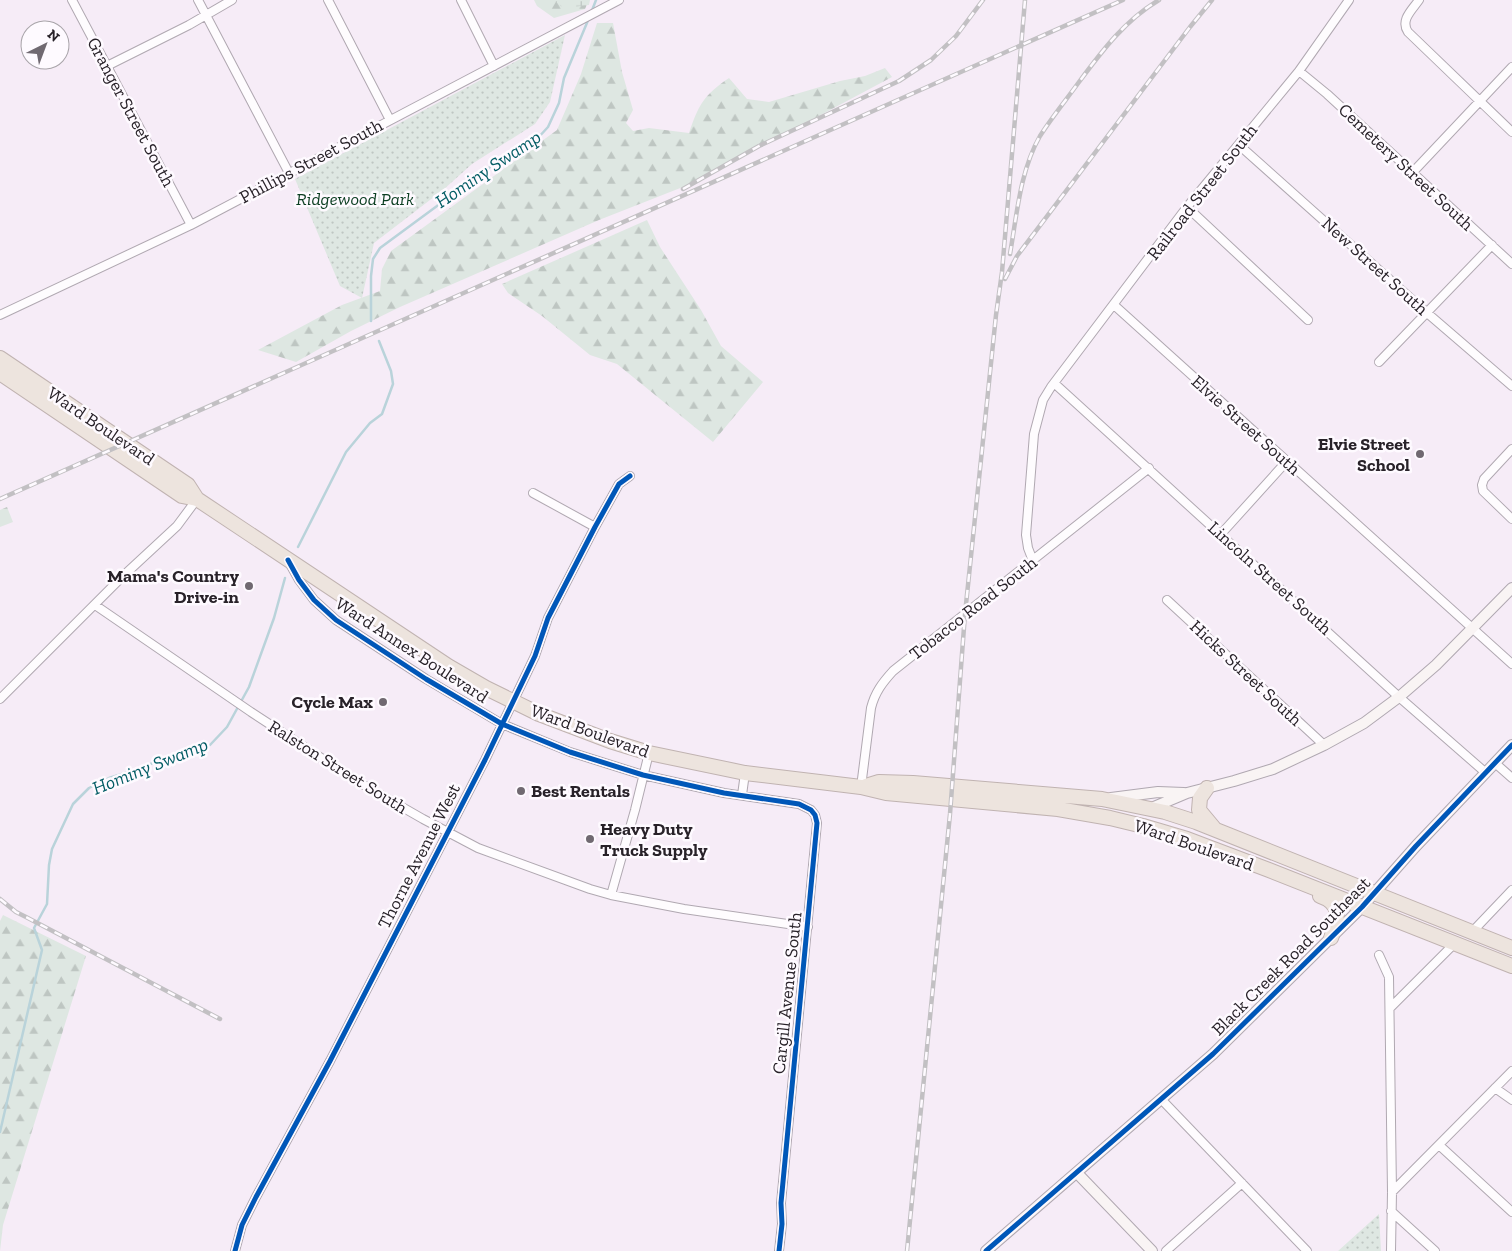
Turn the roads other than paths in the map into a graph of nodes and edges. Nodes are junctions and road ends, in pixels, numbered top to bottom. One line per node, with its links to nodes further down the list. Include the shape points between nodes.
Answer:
1 (72, 0): 10 (street, Granger Street South)
2 (198, 0): 9 (street)
3 (232, 0): 9 (street)
4 (328, 0): 15 (street)
5 (461, 0): 11 (street)
6 (619, 0): 11 (street, Phillips Street South)
7 (1349, 0): 13 (street, Railroad Street South)
8 (1419, 0): 14 (street, via 1405,22 1405,28)
9 (206, 16): 10 (street); 18 (street)
10 (107, 66): 21 (street, Granger Street South)
11 (494, 66): 15 (street, Phillips Street South)
12 (1512, 67): 14 (street)
13 (1298, 70): 17 (street, Railroad Street South); 19 (street, Cemetery Street South)
14 (1480, 101): 16 (street); 19 (street)
15 (390, 120): 18 (street, Phillips Street South)
16 (1512, 132)
17 (1239, 145): 20 (street, Railroad Street South); 25 (street, New Street South)
18 (289, 173): 21 (street, Phillips Street South)
19 (1412, 173): 22 (street, Cemetery Street South)
20 (1187, 207): 24 (street, Railroad Street South); 27 (street)
21 (191, 225): 26 (street, Phillips Street South)
22 (1492, 245): 23 (street, Cemetery Street South); 25 (street)
23 (1512, 264)
24 (1114, 305): 31 (street, Railroad Street South); 34 (street, Elvie Street South)
25 (1426, 312): 29 (street); 32 (street, New Street South)
26 (0, 315)
27 (1308, 320)
28 (0, 358): 38 (highway, Ward Boulevard, via 188,485)
29 (1378, 362)
30 (0, 373): 38 (highway, Ward Boulevard, via 182,496)
31 (1054, 383): 35 (street, Lincoln Street South); 43 (street, Railroad Street South, via 1043,400 1034,434 1026,535)
32 (1512, 386)
33 (1512, 449): 39 (street, via 1482,485 1483,491)
34 (1286, 461): 41 (street); 47 (street, Elvie Street South)
35 (1148, 468): 41 (street, Lincoln Street South); 43 (street, Tobacco Road South)
36 (630, 476): 40 (street, Thorne Avenue West, via 619,484)
37 (533, 493): 40 (street)
38 (197, 499): 42 (highway, Ward Boulevard); 46 (street, via 176,526)
39 (1512, 519)
40 (595, 526): 51 (street, Thorne Avenue West, via 548,618 535,656)
41 (1221, 534): 49 (street, Lincoln Street South)
42 (288, 560): 51 (highway, Ward Boulevard, via 448,666); 52 (street, Ward Annex Boulevard, via 298,580 314,600 336,620 426,680)
43 (1033, 561): 61 (street, Tobacco Road South, via 882,683 871,708)
44 (1512, 588): 47 (street)
45 (1168, 600): 53 (street, Hicks Street South)
46 (95, 605): 50 (street); 69 (street, Ralston Street South, via 355,780)
47 (1472, 628): 48 (street, Elvie Street South); 49 (street)
48 (1512, 664)
49 (1400, 697): 53 (street); 58 (street, Lincoln Street South)
50 (0, 699)
51 (513, 702): 52 (street, Thorne Avenue West); 55 (highway, Ward Boulevard, via 582,731)
52 (502, 724): 59 (street, Ward Annex Boulevard, via 570,752); 69 (street, Thorne Avenue West)
53 (1324, 746): 62 (street, via 1273,769)
54 (1512, 746): 56 (street, Black Creek Road Southeast)
55 (649, 753): 57 (highway, Ward Boulevard); 59 (street)
56 (1496, 763): 58 (street, Black Creek Road Southeast); 60 (street)
57 (745, 773): 61 (highway, Ward Boulevard); 64 (street)
58 (1486, 773): 74 (street, Black Creek Road Southeast)
59 (643, 775): 64 (street, Ward Annex Boulevard); 73 (street)
60 (1512, 778)
61 (861, 787): 65 (highway, Ward Boulevard, via 879,782 914,783); 67 (highway, Ward Boulevard, via 886,793 1058,809)
62 (1207, 788): 63 (street); 68 (highway, via 1200,798 1199,810)
63 (1187, 793): 65 (street, via 1158,792); 66 (street)
64 (742, 795): 75 (street, Cargill Avenue South, via 799,804 815,815)
65 (1102, 799): 66 (highway, Ward Boulevard)
66 (1150, 809): 67 (highway); 68 (highway, Ward Boulevard)
67 (1118, 820): 70 (highway, Ward Boulevard)
68 (1216, 830): 74 (highway, Ward Boulevard)
69 (447, 831): 73 (street, Ralston Street South, via 478,848); 93 (street, Thorne Avenue West, via 330,1061 256,1197 242,1225)
70 (1207, 847): 71 (highway, Ward Boulevard); 74 (highway, via 1259,858)
71 (1304, 884): 74 (highway, Ward Boulevard); 77 (highway, via 1336,908 1337,920)
72 (1512, 890): 76 (street)
73 (611, 894): 75 (street, Ralston Street South, via 684,909)
74 (1368, 900): 76 (highway, Ward Boulevard); 77 (street, Black Creek Road Southeast); 78 (highway, Ward Boulevard); 79 (highway, via 1495,948)
75 (808, 927): 94 (street, Cargill Avenue South)
76 (1472, 932): 79 (highway, Ward Boulevard)
77 (1331, 938): 85 (street, Black Creek Road Southeast)
78 (1455, 943): 81 (highway, Ward Boulevard); 82 (street)
79 (1512, 949)
80 (1379, 955): 82 (street, via 1389,976)
81 (1512, 966)
82 (1390, 1008): 90 (street)
83 (1512, 1071): 84 (street)
84 (1495, 1088): 86 (street); 87 (street)
85 (1161, 1099): 88 (street, Black Creek Road Southeast); 89 (street)
86 (1512, 1100)
87 (1439, 1145): 90 (street); 92 (street)
88 (1077, 1173): 95 (street, Black Creek Road Southeast); 96 (street)
89 (1242, 1184): 97 (street); 98 (street)
90 (1392, 1192): 91 (street)
91 (1391, 1211): 99 (street); 100 (street)
92 (1512, 1212)
93 (235, 1251)
94 (779, 1251)
95 (986, 1251)
96 (1152, 1251)
97 (1166, 1251)
98 (1307, 1251)
99 (1391, 1251)
100 (1435, 1251)

